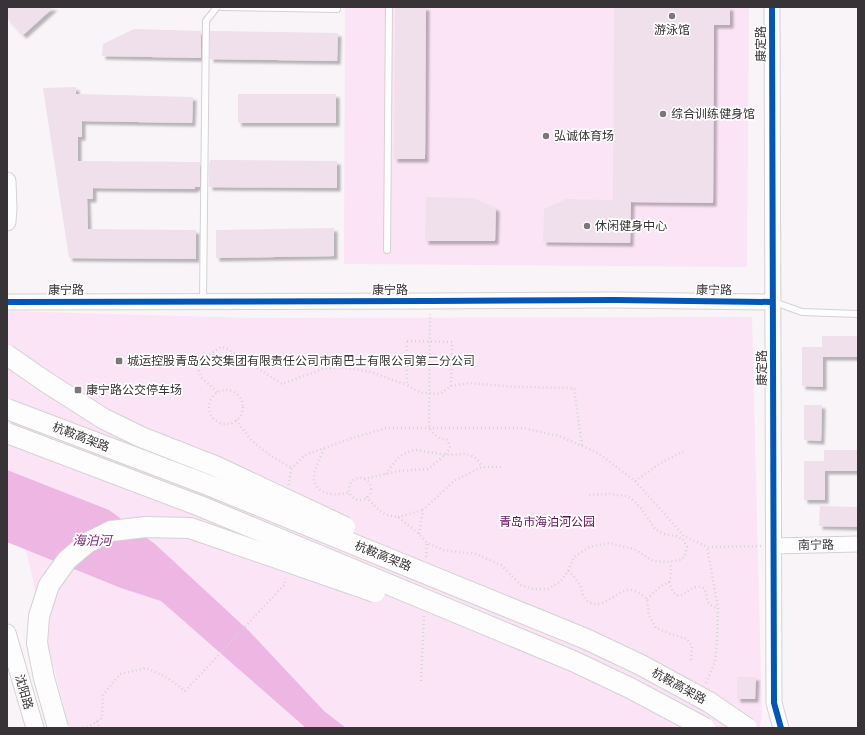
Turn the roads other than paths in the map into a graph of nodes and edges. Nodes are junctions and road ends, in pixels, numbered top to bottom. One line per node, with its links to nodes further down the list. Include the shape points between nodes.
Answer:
1 (217, 7): 9 (lane, via 206,21)
2 (222, 7): 5 (lane)
3 (389, 7): 8 (lane)
4 (772, 7): 11 (street, 康定路)
5 (338, 9)
6 (7, 181): 7 (main road)
7 (7, 222)
8 (387, 250)
9 (203, 301): 10 (street, 康宁路); 11 (street, 康宁路)
10 (7, 302)
11 (772, 302): 12 (lane, via 802,312); 17 (street, 康定路)
12 (858, 314)
13 (7, 355): 19 (highway, bridge, via 110,422 215,466)
14 (7, 409): 19 (highway, 杭鞍高架路, bridge, via 208,485)
15 (7, 433): 20 (highway, 杭鞍高架路, bridge, via 200,506)
16 (858, 544): 17 (street, 南宁路)
17 (774, 546): 25 (street, 康定路, via 774,703)
18 (7, 633): 21 (main road, 沈阳路)
19 (586, 639): 24 (highway, 杭鞍高架路, bridge, via 641,665 708,702)
20 (573, 661): 22 (highway, bridge, via 190,528 146,527 112,531 87,543 67,560 49,586 39,616 37,643); 23 (highway, 杭鞍高架路, bridge)
21 (35, 728)
22 (58, 728)
23 (705, 728)
24 (747, 728)
25 (781, 728)

